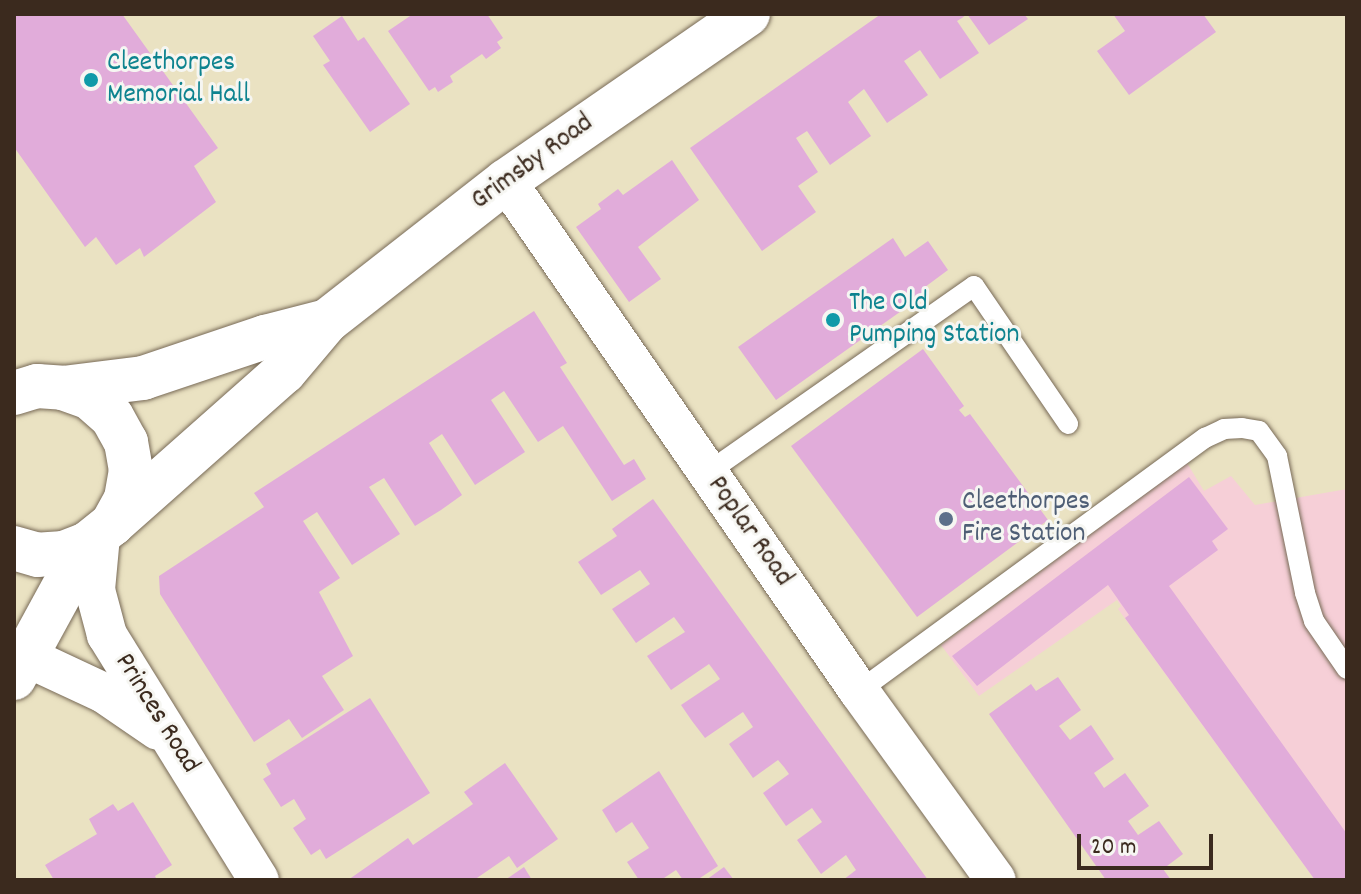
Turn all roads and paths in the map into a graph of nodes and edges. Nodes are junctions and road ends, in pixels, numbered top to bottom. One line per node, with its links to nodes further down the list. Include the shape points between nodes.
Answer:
1 (748, 14): 2 (main road, Grimsby Road)
2 (506, 181): 3 (main road, Grimsby Road); 6 (street, Poplar Road)
3 (327, 321): 4 (main road, Grimsby Road, via 143,378); 7 (main road, Grimsby Road, via 284,372)
4 (32, 382): 7 (main road, via 90,398 112,417 126,442 131,470 126,499)
5 (1068, 424): 6 (lane, via 974,286)
6 (707, 473): 11 (street, Poplar Road)
7 (100, 535): 8 (main road, via 64,553 38,555); 9 (main road); 12 (street, Princes Road, via 95,590 107,635)
8 (14, 548)
9 (18, 662): 12 (street, via 104,693)
10 (1347, 669): 11 (lane, via 1309,607 1272,444 1259,431 1233,429 1205,438)
11 (859, 691): 14 (street, Poplar Road)
12 (172, 739): 13 (street, Princes Road)
13 (259, 880)
14 (996, 880)

